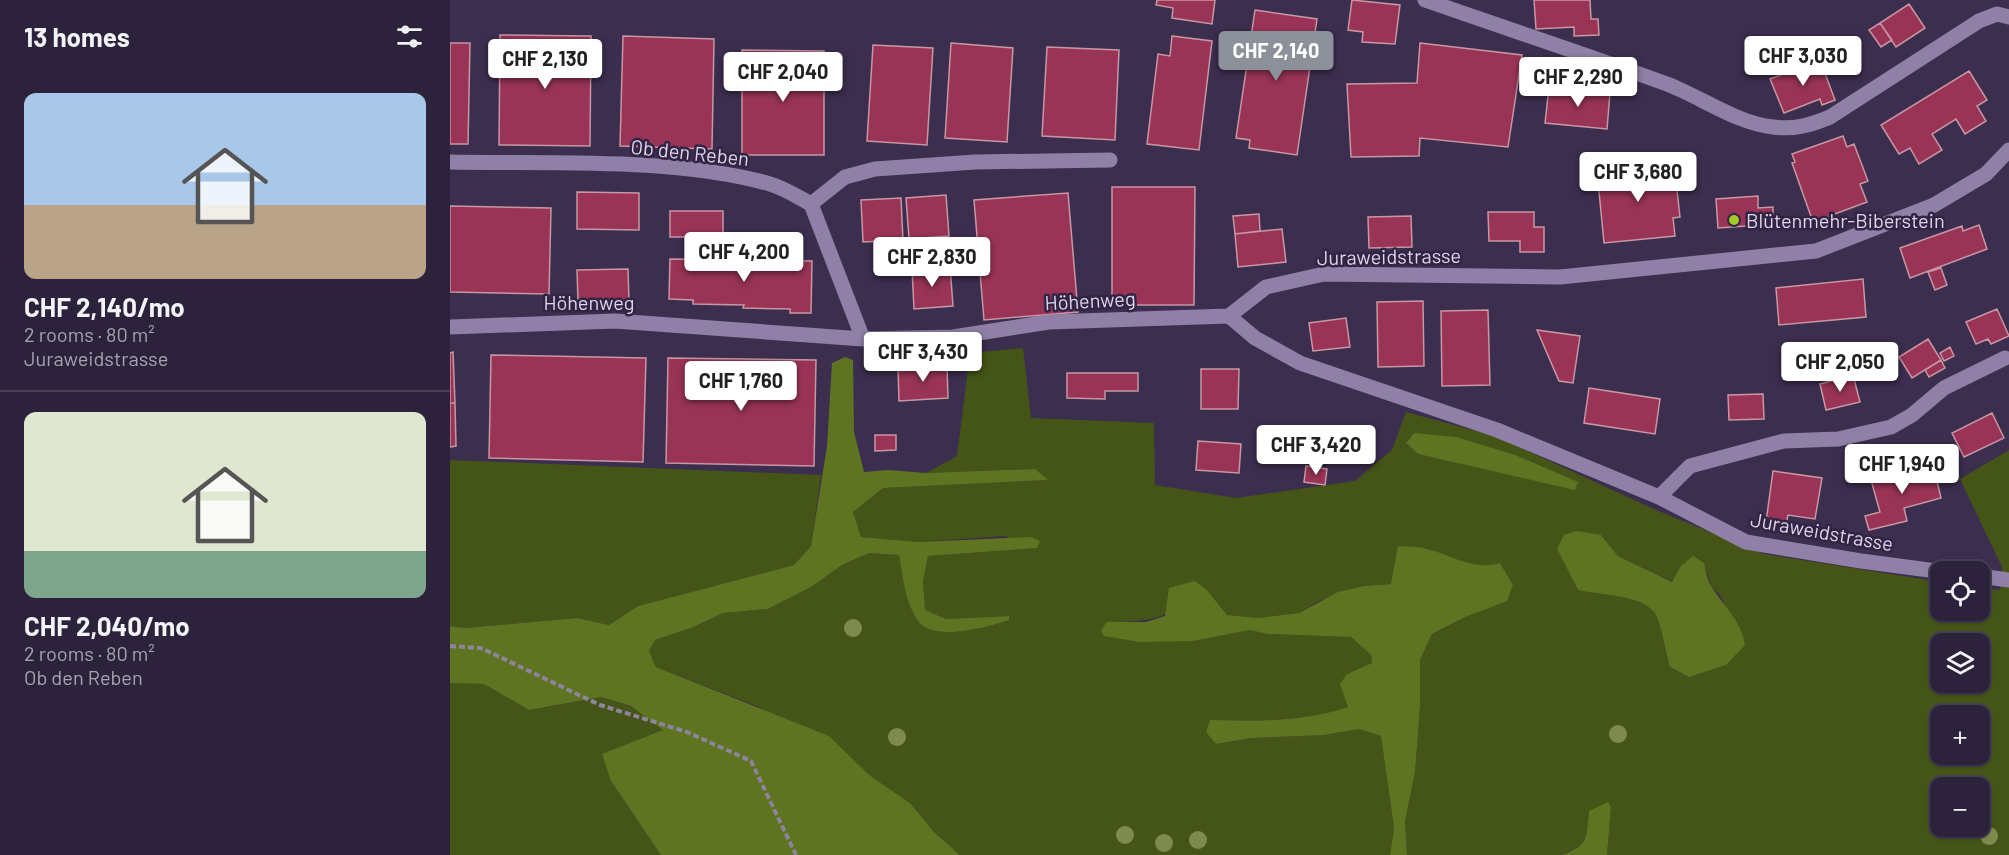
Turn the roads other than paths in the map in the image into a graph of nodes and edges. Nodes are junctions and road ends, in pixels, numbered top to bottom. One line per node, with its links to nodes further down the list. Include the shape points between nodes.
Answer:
1 (1425, 0): 2 (street, via 1669,85 1751,121 1792,128 1830,117 1979,21 1997,14)
2 (2009, 17)
3 (2009, 150): 7 (street, Juraweidstrasse, via 1986,174 1934,205 1816,251 1560,278 1324,274 1266,287)
4 (1110, 160): 6 (street, via 975,162 875,169 845,177)
5 (450, 162): 6 (street, Ob den Reben, via 718,172 773,184)
6 (811, 204): 9 (street)
7 (1229, 316): 9 (street, Höhenweg, via 1048,322 953,337); 11 (street, Juraweidstrasse, via 1255,338 1300,363 1497,430)
8 (450, 327): 9 (street, Höhenweg, via 615,321)
9 (863, 339)
10 (2005, 358): 11 (street, via 1963,377 1891,427 1838,439 1784,441 1690,466)
11 (1659, 497): 12 (street, Juraweidstrasse, via 1746,542)
12 (1930, 570)
13 (1990, 577): 14 (street)
14 (2009, 579)

